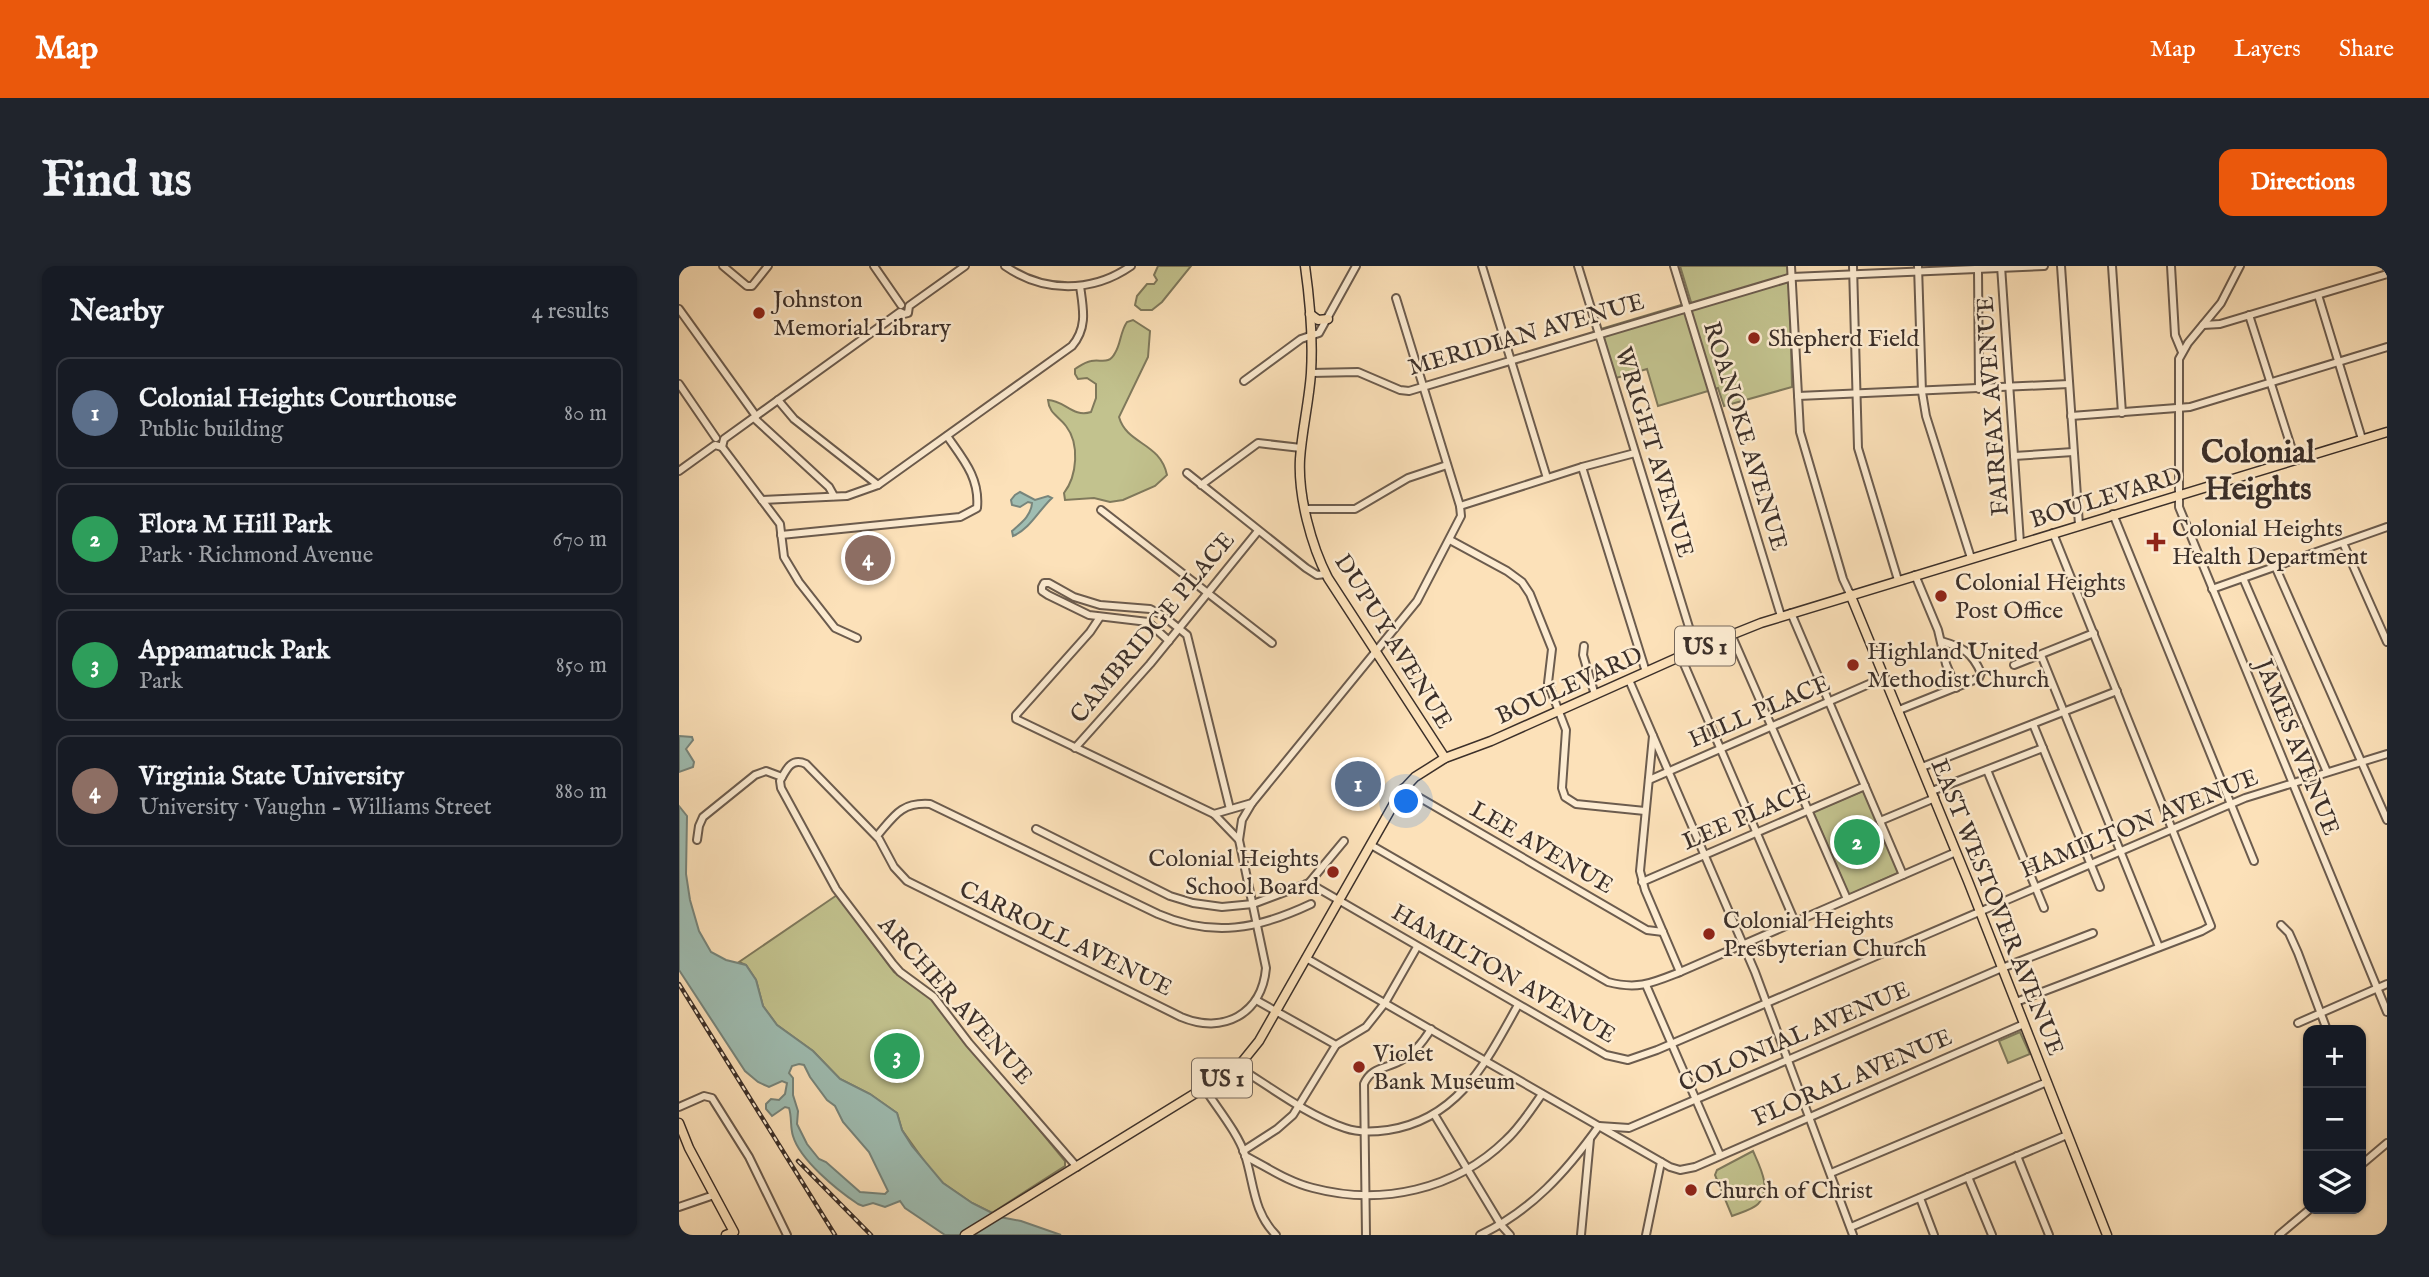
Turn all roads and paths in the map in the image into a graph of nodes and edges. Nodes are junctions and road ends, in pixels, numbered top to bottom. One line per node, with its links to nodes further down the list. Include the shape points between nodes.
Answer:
1 (723, 266): 2 (street, via 749,286 755,285)
2 (768, 266)
3 (874, 266): 27 (street)
4 (965, 266): 27 (street)
5 (1005, 266): 24 (street, via 1043,284)
6 (1132, 266): 24 (street)
7 (1305, 266): 30 (main road, DUPUY AVENUE)
8 (1356, 266): 32 (street)
9 (1482, 266): 38 (street)
10 (1578, 266): 34 (street, WRIGHT AVENUE)
11 (1674, 266): 28 (street, ROANOKE AVENUE)
12 (1791, 266): 23 (street)
13 (2044, 266): 18 (street, MERIDIAN AVENUE)
14 (2061, 266): 44 (street)
15 (2112, 266): 53 (street)
16 (2171, 266): 37 (street, via 2175,335)
17 (2240, 266): 33 (street, via 2221,303)
18 (2001, 267): 21 (street, MERIDIAN AVENUE); 46 (street, FAIRFAX AVENUE)
19 (1918, 269): 20 (street, MERIDIAN AVENUE); 21 (street, MERIDIAN AVENUE); 48 (street)
20 (1853, 270): 23 (street, MERIDIAN AVENUE); 49 (street)
21 (1978, 270): 47 (street)
22 (2386, 275): 25 (street)
23 (1792, 277): 28 (street, MERIDIAN AVENUE); 50 (street)
24 (1080, 286): 57 (street, via 1084,322 1076,341)
25 (2318, 295): 31 (street); 39 (street)
26 (1396, 298): 45 (street)
27 (904, 307): 51 (street)
28 (1687, 307): 34 (street, MERIDIAN AVENUE); 97 (street, ROANOKE AVENUE)
29 (679, 309): 55 (street)
30 (1310, 314): 32 (main road, via 1318,320); 35 (main road, DUPUY AVENUE)
31 (2249, 315): 33 (street); 42 (street)
32 (1328, 319): 35 (street, via 1319,333)
33 (2203, 325): 37 (street)
34 (1599, 334): 38 (street, MERIDIAN AVENUE); 62 (street, WRIGHT AVENUE)
35 (1311, 336): 40 (main road, DUPUY AVENUE); 41 (street)
36 (2387, 347): 39 (street)
37 (2182, 352): 52 (street, JAMES AVENUE)
38 (1511, 360): 45 (street, MERIDIAN AVENUE); 69 (street)
39 (2338, 363): 42 (street); 58 (street)
40 (1311, 373): 45 (street, MERIDIAN AVENUE, via 1358,372 1400,390); 60 (main road, DUPUY AVENUE)
41 (1244, 381)
42 (2270, 383): 52 (street); 64 (street)
43 (679, 384): 59 (street)
44 (2069, 384): 46 (street); 54 (street)
45 (1423, 387): 65 (street)
46 (2010, 387): 47 (street); 63 (street, FAIRFAX AVENUE)
47 (1979, 389): 48 (street)
48 (1922, 392): 49 (street); 87 (street)
49 (1856, 394): 50 (street); 92 (street, via 1860,456)
50 (1798, 396): 95 (street, via 1801,439)
51 (778, 400): 55 (street); 70 (street, via 794,419)
52 (2178, 409): 53 (street); 72 (street, JAMES AVENUE)
53 (2122, 413): 54 (street)
54 (2071, 416): 61 (street)
55 (755, 417): 59 (street); 73 (street)
56 (2387, 432): 58 (main road, BOULEVARD / US 1)
57 (947, 436): 70 (street); 83 (street, via 976,484 977,508 970,513)
58 (2362, 439): 64 (main road, BOULEVARD / US 1)
59 (719, 442): 67 (street); 74 (street)
60 (1301, 448): 71 (street, via 1258,443); 76 (main road, DUPUY AVENUE)
61 (2073, 452): 63 (street); 79 (street)
62 (1635, 453): 66 (street); 108 (street, WRIGHT AVENUE)
63 (2014, 456): 85 (street, FAIRFAX AVENUE)
64 (2295, 459): 72 (main road, BOULEVARD / US 1)
65 (1447, 465): 75 (street); 76 (street, via 1408,478 1355,509)
66 (1582, 467): 69 (street); 113 (street)
67 (679, 471)
68 (1187, 473): 71 (street)
69 (1547, 478): 75 (street)
70 (877, 485): 73 (street, via 857,494)
71 (1201, 485): 81 (street)
72 (2177, 495): 78 (main road, BOULEVARD / US 1); 93 (street, JAMES AVENUE)
73 (834, 496): 74 (street)
74 (762, 500): 83 (street, via 780,524)
75 (1460, 506): 84 (street, via 1461,516)
76 (1305, 509): 89 (main road, DUPUY AVENUE)
77 (1101, 510): 94 (street)
78 (2113, 514): 79 (main road, BOULEVARD / US 1); 143 (street)
79 (2079, 525): 82 (main road, BOULEVARD / US 1)
80 (2387, 527): 86 (street)
81 (1258, 531): 89 (street, via 1313,573); 94 (street, CAMBRIDGE PLACE)
82 (2053, 533): 85 (main road, BOULEVARD / US 1); 100 (street)
83 (781, 535): 102 (street, via 784,557 800,584 835,628)
84 (1450, 540): 109 (street, via 1420,596); 121 (street, via 1507,571 1525,587 1552,649 1548,678)
85 (2020, 543): 87 (main road, BOULEVARD / US 1)
86 (2343, 543): 88 (street); 105 (street)
87 (1971, 558): 90 (main road, BOULEVARD / US 1)
88 (2275, 566): 91 (street); 131 (street)
89 (1326, 575): 109 (main road, DUPUY AVENUE)
90 (1915, 575): 92 (main road, BOULEVARD / US 1); 104 (street)
91 (2243, 578): 93 (street); 135 (street)
92 (1898, 580): 95 (main road, BOULEVARD / US 1)
93 (2212, 589): 138 (street, JAMES AVENUE)
94 (1209, 594): 99 (street, CAMBRIDGE PLACE); 106 (street)
95 (1850, 594): 96 (main road, BOULEVARD / US 1); 114 (main road, EAST WESTOVER AVENUE)
96 (1791, 613): 97 (main road, BOULEVARD / US 1); 119 (street)
97 (1781, 616): 101 (main road, BOULEVARD / US 1)
98 (1100, 617): 99 (street, via 1048,595 1042,585 1049,583 1100,605 1150,610); 103 (street, via 1148,622); 126 (street, via 1016,717)
99 (1178, 631): 103 (street, CAMBRIDGE PLACE); 144 (street, via 1189,639)
100 (2094, 633): 110 (street); 117 (street)
101 (1731, 634): 108 (main road, BOULEVARD / US 1); 124 (street)
102 (857, 638)
103 (1169, 641): 126 (street, CAMBRIDGE PLACE)
104 (1941, 641): 116 (street); 116 (street, via 1969,652 1981,673 1977,680)
105 (2387, 642)
106 (1272, 643)
107 (1584, 646): 118 (street)
108 (1696, 650): 111 (main road, BOULEVARD / US 1)
109 (1375, 652): 130 (main road, DUPUY AVENUE); 142 (street)
110 (2041, 655): 112 (street); 122 (street)
111 (1681, 657): 113 (main road, BOULEVARD / US 1); 128 (street)
112 (2014, 665)
113 (1646, 672): 115 (main road, BOULEVARD / US 1)
114 (1885, 677): 119 (street, HILL PLACE); 120 (main road, EAST WESTOVER AVENUE)
115 (1629, 680): 118 (main road, BOULEVARD / US 1); 125 (street)
116 (1956, 688): 120 (street)
117 (2117, 691): 122 (street); 150 (street)
118 (1595, 695): 121 (main road, BOULEVARD / US 1)
119 (1829, 701): 124 (street, HILL PLACE); 139 (street)
120 (1899, 710): 132 (main road, EAST WESTOVER AVENUE)
121 (1560, 711): 130 (main road, BOULEVARD / US 1); 145 (street, via 1566,730 1562,788 1567,800)
122 (2064, 712): 123 (street); 159 (street)
123 (2033, 724): 127 (street); 132 (street)
124 (1772, 726): 128 (street, HILL PLACE); 146 (street)
125 (1654, 734): 134 (street); 137 (street)
126 (1075, 748): 147 (street)
127 (2043, 748): 133 (street); 162 (street)
128 (1720, 749): 134 (street, HILL PLACE); 152 (street)
129 (2387, 754): 131 (street, HAMILTON AVENUE)
130 (1445, 758): 140 (main road, BOULEVARD / US 1)
131 (2361, 761): 135 (street, HAMILTON AVENUE); 148 (street)
132 (1922, 767): 141 (main road, EAST WESTOVER AVENUE)
133 (1987, 770): 141 (street); 166 (street)
134 (1669, 771): 137 (street, HILL PLACE); 160 (street)
135 (2327, 772): 138 (street, HAMILTON AVENUE)
136 (782, 777): 153 (street, CARROLL AVENUE, via 793,763 806,764); 154 (street, via 766,771 755,775 703,817); 226 (street, ARCHER AVENUE, via 781,788 836,889 893,964 934,997)
137 (1649, 780): 145 (street)
138 (2292, 783): 143 (street, HAMILTON AVENUE); 187 (street, JAMES AVENUE)
139 (1865, 786): 146 (street, LEE PLACE); 149 (street)
140 (1403, 788): 157 (main road, BOULEVARD / US 1); 177 (street, LEE AVENUE, via 1647,930)
141 (1933, 794): 149 (street); 158 (main road, EAST WESTOVER AVENUE)
142 (1252, 803): 144 (street); 155 (street, via 1242,820)
143 (2231, 804): 150 (street, HAMILTON AVENUE); 161 (street)
144 (1230, 809): 147 (street)
145 (1645, 811): 164 (street)
146 (1809, 811): 152 (street, LEE PLACE); 168 (street)
147 (1214, 814): 155 (street)
148 (2387, 820)
149 (1880, 821): 163 (street)
150 (2173, 828): 159 (street, HAMILTON AVENUE); 181 (street, via 2211,923 2209,929)
151 (1036, 829): 170 (street, via 1170,896 1222,907)
152 (1757, 832): 160 (street, LEE PLACE); 174 (street)
153 (877, 836): 175 (street, via 899,810 930,804 1168,919 1225,929); 188 (street, CARROLL AVENUE, via 907,881 1181,1017 1206,1024 1225,1022)
154 (697, 840)
155 (1239, 840): 170 (street)
156 (1345, 841): 165 (street)
157 (1371, 845): 169 (main road, BOULEVARD / US 1); 186 (street, via 1608,982)
158 (1956, 852): 163 (street); 173 (main road, EAST WESTOVER AVENUE)
159 (2121, 852): 162 (street, HAMILTON AVENUE); 181 (street)
160 (1705, 855): 164 (street, LEE PLACE); 179 (street)
161 (2253, 861)
162 (2092, 864): 166 (street, HAMILTON AVENUE); 167 (street)
163 (1903, 875): 168 (street)
164 (1642, 882): 177 (street)
165 (1309, 883): 169 (street, HAMILTON AVENUE); 170 (street)
166 (2035, 887): 172 (street); 173 (street, HAMILTON AVENUE)
167 (2100, 887)
168 (1847, 899): 174 (street)
169 (1339, 901): 180 (street, HAMILTON AVENUE); 182 (main road, BOULEVARD / US 1)
170 (1253, 904): 175 (street)
171 (1311, 904): 175 (street)
172 (2043, 908)
173 (1980, 910): 183 (main road, EAST WESTOVER AVENUE); 191 (street, HAMILTON AVENUE)
174 (1795, 922): 179 (street)
175 (1258, 925): 188 (street, via 1266,968)
176 (2281, 925): 195 (street, via 2298,953)
177 (1663, 932): 184 (street)
178 (2093, 933): 183 (street, COLONIAL AVENUE)
179 (1744, 944): 184 (street); 191 (street)
180 (1417, 947): 190 (street); 192 (street, HAMILTON AVENUE)
181 (2159, 947): 189 (street)
182 (1306, 958): 190 (street); 193 (main road, BOULEVARD / US 1)
183 (2002, 968): 189 (main road, EAST WESTOVER AVENUE); 202 (street, COLONIAL AVENUE)
184 (1680, 972): 186 (street)
185 (2387, 984): 187 (street)
186 (1646, 985): 200 (street)
187 (2377, 988): 194 (street, JAMES AVENUE); 195 (street)
188 (1256, 1000): 193 (street)
189 (2016, 1002): 197 (main road, EAST WESTOVER AVENUE)
190 (1385, 1003): 199 (street); 201 (street, via 1366,1027)
191 (1767, 1003): 200 (street, HAMILTON AVENUE); 202 (street)
192 (1518, 1005): 200 (street, HAMILTON AVENUE, via 1613,1058 1635,1058); 203 (street)
193 (1276, 1012): 201 (street); 204 (main road, BOULEVARD / US 1)
194 (2387, 1013)
195 (2320, 1014): 196 (street); 198 (street)
196 (2298, 1023)
197 (2024, 1024): 205 (main road, EAST WESTOVER AVENUE); 212 (street, FLORAL AVENUE)
198 (2325, 1025)
199 (1431, 1029): 203 (street); 216 (street, via 1411,1054 1367,1078)
200 (1671, 1044): 208 (street)
201 (1336, 1045): 209 (street)
202 (1788, 1059): 208 (street, COLONIAL AVENUE); 212 (street)
203 (1486, 1061): 207 (street); 211 (street, via 1468,1086)
204 (1238, 1067): 206 (main road, BOULEVARD / US 1); 209 (street)
205 (2047, 1082): 217 (main road, EAST WESTOVER AVENUE); 228 (street)
206 (1205, 1089): 221 (street); 226 (main road, BOULEVARD / US 1)
207 (1542, 1094): 214 (street); 227 (street, via 1506,1141)
208 (1695, 1100): 215 (street, COLONIAL AVENUE); 222 (street)
209 (1300, 1105): 216 (street); 221 (street, via 1283,1125)
210 (679, 1107): 238 (street, via 710,1097 762,1183)
211 (1434, 1114): 216 (street, via 1410,1125); 227 (street)
212 (1810, 1116): 222 (street, FLORAL AVENUE); 228 (street)
213 (679, 1123): 230 (main road)
214 (1599, 1126): 215 (street, COLONIAL AVENUE); 218 (street); 219 (street)
215 (1629, 1128): 218 (street)
216 (1364, 1132): 231 (street)
217 (2067, 1135): 223 (street); 249 (main road, EAST WESTOVER AVENUE)
218 (1619, 1138): 225 (street)
219 (1590, 1139): 235 (street, via 1552,1185); 244 (street)
220 (2387, 1143): 224 (street)
221 (1244, 1153): 231 (street, via 1312,1188); 240 (street, via 1254,1197)
222 (1720, 1155): 225 (street, FLORAL AVENUE, via 1680,1170)
223 (2017, 1156): 229 (street); 248 (street)
224 (2366, 1161)
225 (1661, 1162): 245 (street)
226 (1077, 1167): 239 (main road, BOULEVARD / US 1)
227 (1468, 1170): 231 (street, via 1409,1192); 235 (street)
228 (1831, 1173): 236 (street)
229 (1968, 1177): 232 (street); 247 (street)
230 (714, 1195): 233 (street); 237 (main road)
231 (1365, 1196): 241 (street)
232 (1920, 1198): 236 (street); 246 (street)
233 (679, 1207)
234 (2303, 1214): 250 (street)
235 (1501, 1225): 242 (street); 243 (street)
236 (1852, 1231)
237 (731, 1234)
238 (787, 1235)
239 (965, 1235)
240 (1276, 1235)
241 (1366, 1235)
242 (1479, 1235)
243 (1510, 1235)
244 (1581, 1235)
245 (1646, 1235)
246 (1934, 1235)
247 (1991, 1235)
248 (2049, 1235)
249 (2107, 1235)
250 (2279, 1235)

